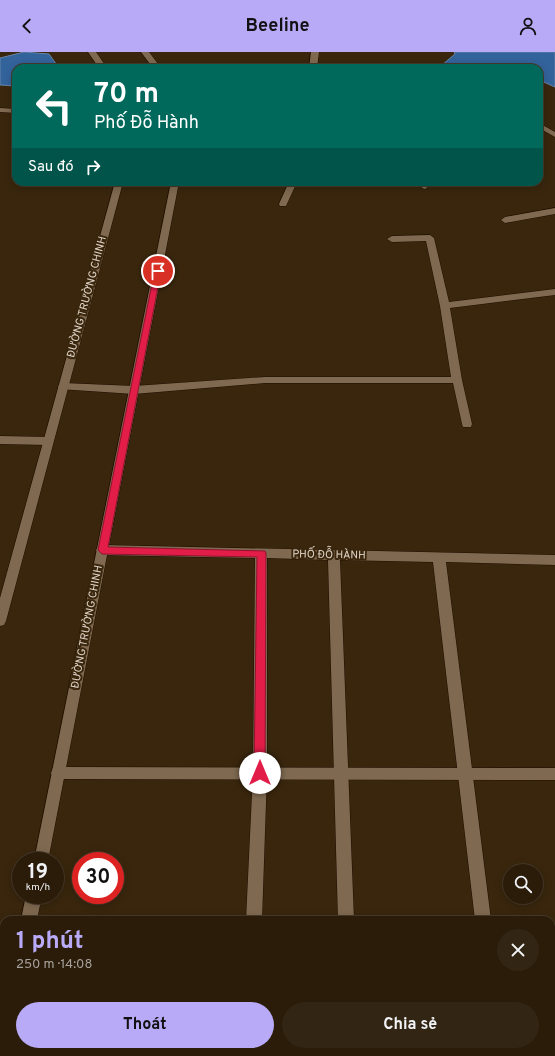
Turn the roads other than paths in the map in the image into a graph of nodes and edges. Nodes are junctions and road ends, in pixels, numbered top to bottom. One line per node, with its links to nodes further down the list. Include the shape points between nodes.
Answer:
1 (92, 52): 4 (street)
2 (145, 52): 5 (street)
3 (315, 52): 6 (street)
4 (100, 64)
5 (154, 64)
6 (314, 64)
7 (0, 110): 8 (street)
8 (12, 111)
9 (543, 128): 10 (street)
10 (555, 135)
11 (118, 186): 21 (street, ĐƯỜNG TRƯỜNG CHINH)
12 (174, 186): 22 (street, ĐƯỜNG TRƯỜNG CHINH)
13 (291, 186): 14 (street)
14 (283, 204)
15 (555, 211): 16 (street)
16 (505, 220)
17 (392, 239): 19 (street, via 429,238)
18 (555, 292): 19 (street)
19 (445, 306): 20 (street)
20 (457, 380): 22 (street, via 265,380); 23 (street)
21 (63, 387): 22 (street); 25 (street, ĐƯỜNG TRƯỜNG CHINH)
22 (134, 390): 26 (street, ĐƯỜNG TRƯỜNG CHINH)
23 (467, 424)
24 (0, 440): 25 (street)
25 (48, 441): 31 (street, ĐƯỜNG TRƯỜNG CHINH)
26 (102, 550): 27 (street, PHỐ ĐỖ HÀNH); 32 (street, ĐƯỜNG TRƯỜNG CHINH)
27 (261, 553): 28 (street, PHỐ ĐỖ HÀNH); 33 (street)
28 (334, 555): 29 (street, PHỐ ĐỖ HÀNH); 34 (street)
29 (439, 558): 30 (street, PHỐ ĐỖ HÀNH); 35 (street)
30 (555, 560)
31 (0, 621)
32 (58, 773): 33 (street); 37 (street, ĐƯỜNG TRƯỜNG CHINH)
33 (260, 773): 34 (street); 40 (street)
34 (342, 774): 35 (street); 41 (street)
35 (466, 774): 36 (street); 42 (street)
36 (555, 774)
37 (43, 852)
38 (32, 904): 39 (street)
39 (30, 916)
40 (254, 916)
41 (346, 916)
42 (483, 916)

